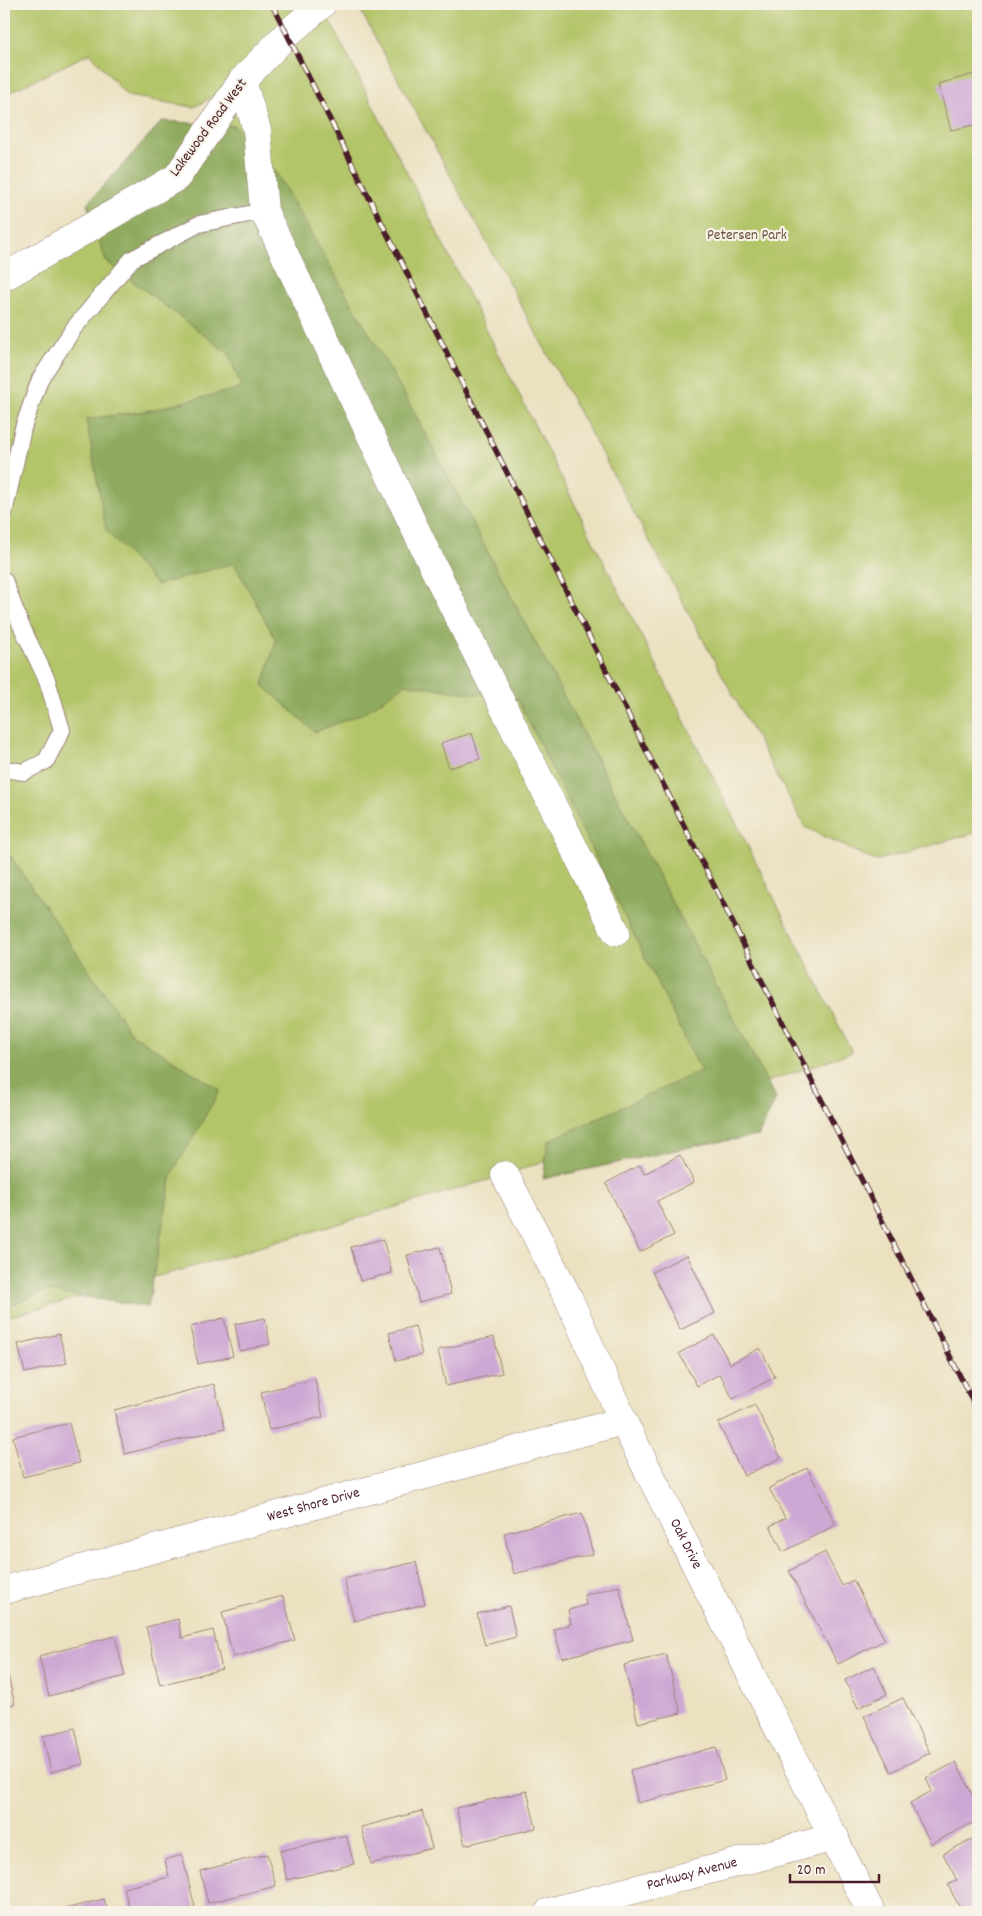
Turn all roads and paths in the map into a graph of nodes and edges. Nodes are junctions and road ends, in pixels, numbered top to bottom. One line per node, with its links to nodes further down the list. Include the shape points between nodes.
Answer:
1 (322, 4): 2 (street, Lakewood Road West, via 287,34)
2 (242, 81): 3 (street, via 256,130); 4 (street, Lakewood Road West, via 177,177)
3 (264, 211): 5 (lane, via 199,224 132,259 74,328 40,379 23,428); 8 (street, via 432,564)
4 (4, 277)
5 (4, 513)
6 (4, 580): 7 (lane, via 46,680 62,730 46,761 24,772)
7 (4, 769)
8 (616, 932)
9 (505, 1175): 10 (street, Oak Drive, via 569,1299)
10 (623, 1421): 11 (street, West Shore Drive); 12 (street, Oak Drive)
11 (4, 1590)
12 (835, 1837): 13 (street, Parkway Avenue); 14 (street, Oak Drive)
13 (549, 1912)
14 (871, 1912)

